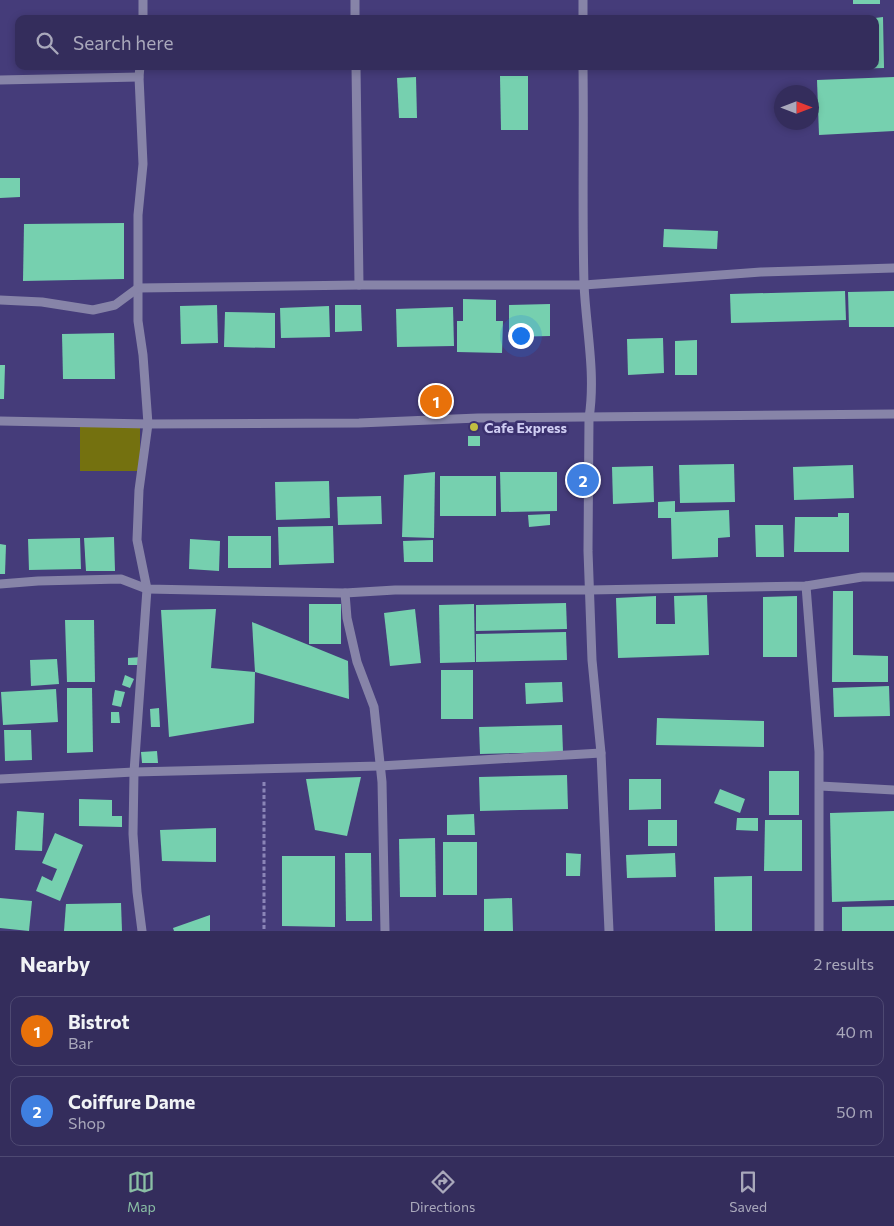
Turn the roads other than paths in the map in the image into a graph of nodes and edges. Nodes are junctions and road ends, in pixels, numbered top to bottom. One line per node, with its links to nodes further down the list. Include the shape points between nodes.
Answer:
1 (143, 0): 4 (street)
2 (355, 0): 5 (street)
3 (583, 0): 6 (street)
4 (142, 15)
5 (355, 15)
6 (583, 15)
7 (140, 70): 10 (street)
8 (356, 70): 13 (street)
9 (584, 70): 14 (street)
10 (139, 77): 11 (street); 15 (street, via 143,164 138,215)
11 (0, 80)
12 (894, 268): 14 (street, via 761,272)
13 (359, 285): 14 (street); 15 (street)
14 (584, 285): 18 (street, via 592,381)
15 (138, 288): 16 (street, via 115,305 94,310); 20 (street)
16 (0, 300)
17 (894, 414): 18 (street)
18 (589, 418): 20 (street); 25 (street)
19 (0, 421): 20 (street)
20 (148, 424): 24 (street, via 139,490 137,540)
21 (894, 577): 23 (street, via 862,577)
22 (0, 584): 24 (street, via 121,579)
23 (806, 586): 25 (street); 31 (street)
24 (147, 589): 26 (street); 29 (street)
25 (590, 590): 26 (street); 27 (street, via 592,660)
26 (345, 592): 28 (street, via 357,662 374,707)
27 (601, 753): 28 (street); 35 (street)
28 (380, 766): 29 (street); 34 (street)
29 (134, 772): 30 (street); 33 (street, via 133,834)
30 (0, 779)
31 (820, 786): 32 (street); 36 (street)
32 (894, 790)
33 (142, 931)
34 (385, 931)
35 (609, 931)
36 (819, 931)

